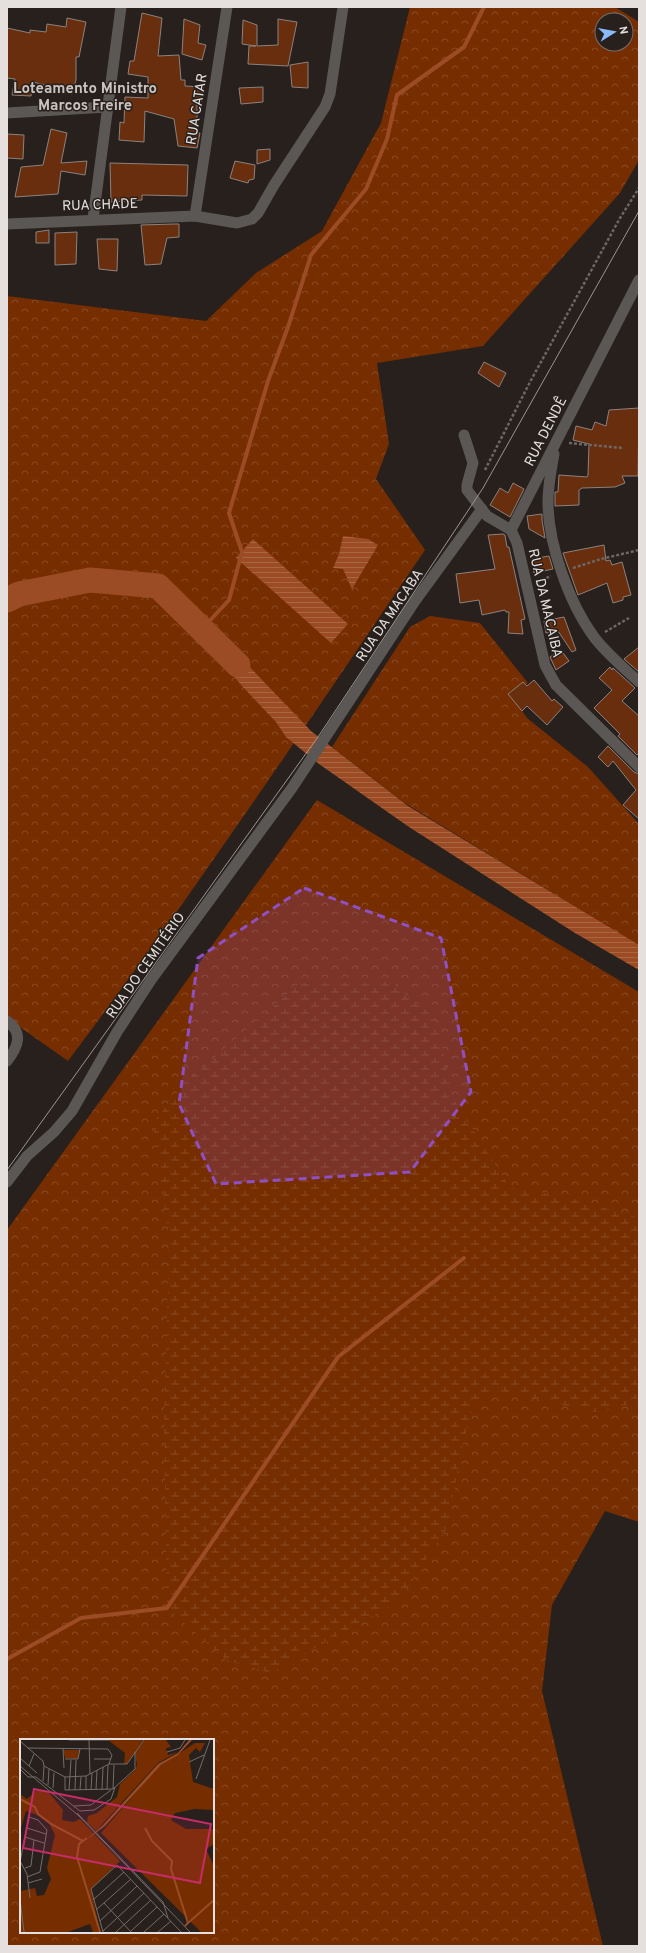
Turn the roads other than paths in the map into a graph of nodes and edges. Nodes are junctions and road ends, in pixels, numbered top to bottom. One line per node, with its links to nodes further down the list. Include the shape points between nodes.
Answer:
1 (121, 7): 4 (street)
2 (226, 7): 6 (street, RUA CATAR)
3 (343, 7): 6 (street, RUA CHADE, via 330,94 325,107 258,213 252,219 237,223)
4 (107, 107): 5 (street); 7 (street)
5 (7, 113)
6 (195, 216): 7 (street, RUA CHADE)
7 (93, 219): 8 (street, RUA CHADE)
8 (7, 224)
9 (639, 280): 11 (street, RUA DENDÊ)
10 (464, 435): 12 (street, via 473,463 467,487)
11 (557, 442): 13 (street, RUA DENDÊ); 14 (street, via 549,480 548,504 561,572 576,608 594,638)
12 (482, 509): 13 (street, via 494,522); 15 (street, RUA DA MACABA, via 415,601)
13 (511, 530): 16 (street, RUA DA MACAIBA, via 517,543 545,665 550,676 556,685)
14 (639, 682)
15 (309, 764): 19 (street, RUA DO CEMITÉRIO, via 151,980 117,1032 72,1111 54,1132 27,1156)
16 (639, 766)
17 (8, 1022): 18 (street, via 17,1031 19,1038)
18 (7, 1061)
19 (7, 1182)

